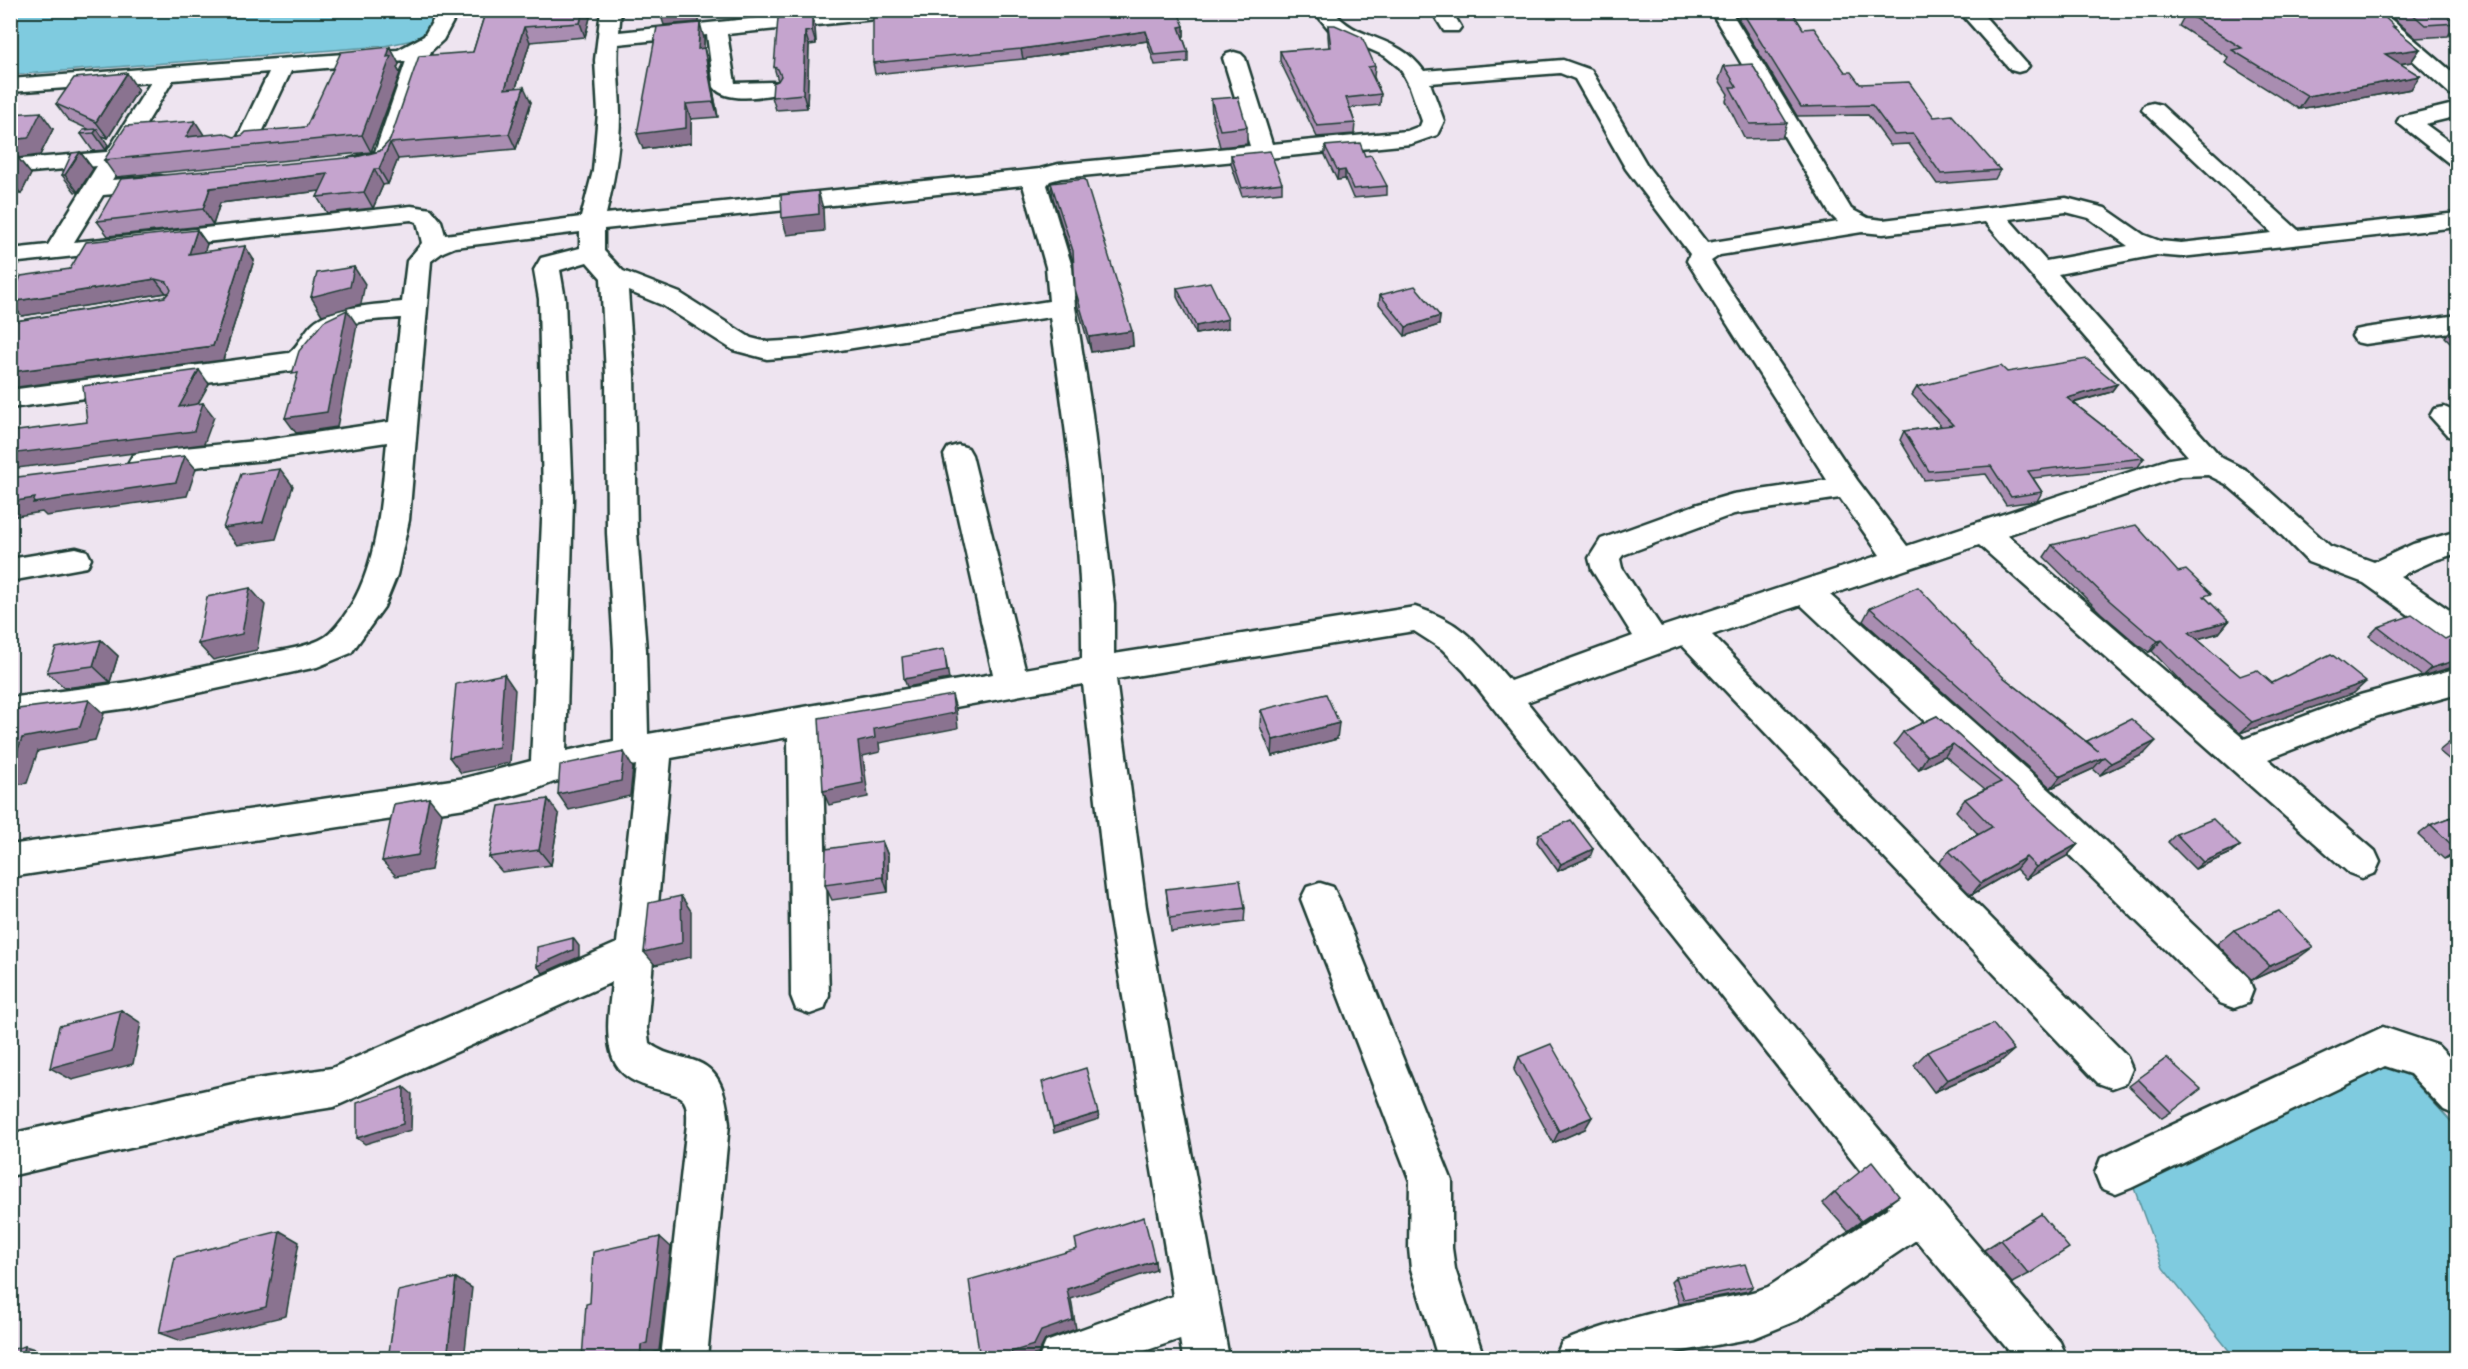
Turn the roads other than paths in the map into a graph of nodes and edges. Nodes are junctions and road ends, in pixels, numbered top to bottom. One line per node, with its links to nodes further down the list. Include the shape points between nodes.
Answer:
1 (449, 10): 10 (street, via 437,37)
2 (611, 10): 9 (street)
3 (905, 10): 8 (street)
4 (1323, 10): 15 (street, via 1337,27 1402,57)
5 (1720, 10): 33 (street, via 1842,214)
6 (1968, 10): 13 (street)
7 (2367, 10): 18 (street)
8 (716, 28): 9 (street); 17 (street, via 724,87)
9 (608, 39): 32 (street, via 605,171)
10 (422, 49): 12 (street, via 401,56); 25 (street, via 385,155 364,163)
11 (1234, 58): 22 (street)
12 (284, 64): 14 (street); 21 (street)
13 (2018, 66)
14 (167, 73): 16 (street); 23 (street)
15 (1416, 78): 22 (street, via 1433,121 1429,130 1411,137); 39 (street, via 1563,66 1575,70 1583,75 1638,169)
16 (10, 86)
17 (772, 88)
18 (2457, 89)
19 (2457, 109): 24 (street, via 2408,122)
20 (2153, 110): 34 (street)
21 (245, 145)
22 (1263, 151): 27 (street, via 1059,171)
23 (112, 158): 26 (street); 29 (street)
24 (2457, 159)
25 (340, 165)
26 (10, 167)
27 (1042, 176): 32 (street); 43 (street, via 1035,185 1059,267)
28 (186, 180): 29 (street)
29 (94, 189): 37 (street)
30 (1991, 214): 33 (street, via 1883,227); 36 (street, via 2066,205 2081,207 2097,213 2135,240); 41 (street)
31 (2457, 220): 34 (street)
32 (592, 221): 35 (street); 38 (street)
33 (1862, 225): 39 (street, via 1713,249)
34 (2292, 238): 36 (street, via 2181,250)
35 (435, 245): 37 (street, via 429,221 423,214 411,213); 44 (street, via 419,261)
36 (2156, 248): 41 (street)
37 (56, 251): 40 (street)
38 (592, 253): 42 (street); 71 (street, via 550,263 547,270 552,299 558,499)
39 (1703, 254): 52 (street, via 1699,261)
40 (10, 256)
41 (2039, 270): 51 (street)
42 (614, 276): 43 (street, via 671,299 742,344 767,351); 69 (street, via 622,533 630,650)
43 (1062, 307): 63 (street, via 1090,519 1098,604)
44 (415, 308): 47 (street, via 344,319 327,326 317,334 307,354 296,361); 48 (street)
45 (2457, 323): 46 (street)
46 (2365, 336)
47 (10, 399)
48 (402, 430): 50 (street, via 266,450); 67 (street, via 394,520 382,575 368,607 340,644 275,664 139,693)
49 (958, 455): 65 (street)
50 (121, 465)
51 (2212, 465): 53 (street, via 2179,466); 58 (street, via 2236,477 2319,554)
52 (1847, 487): 56 (street); 62 (street, via 1733,504 1612,547 1604,558 1607,570)
53 (1985, 533): 56 (street); 70 (street)
54 (2457, 542): 58 (street, via 2424,552)
55 (76, 559): 57 (street)
56 (1901, 560): 59 (street)
57 (10, 570)
58 (2375, 575): 61 (street)
59 (1806, 591): 60 (street); 76 (street, via 2057,819)
60 (1688, 631): 62 (street); 78 (street)
61 (2457, 633)
62 (1654, 642): 66 (street)
63 (1098, 669): 65 (street); 66 (street, via 1415,620 1446,632); 83 (street, via 1127,907)
64 (2457, 681): 70 (street, via 2372,704)
65 (1012, 684): 68 (street)
66 (1504, 697): 82 (street)
67 (10, 711)
68 (804, 721): 69 (street); 77 (street)
69 (643, 749): 71 (street); 75 (street)
70 (2240, 755): 73 (street)
71 (548, 769): 72 (street, via 465,793)
72 (10, 861)
73 (2362, 862)
74 (1320, 899): 87 (street, via 1431,1181 1432,1268)
75 (635, 953): 80 (street, via 334,1087 251,1100); 84 (street, via 627,1028 631,1053 652,1070 693,1080 706,1095 708,1124)
76 (2234, 990)
77 (810, 996)
78 (2112, 1069)
79 (2457, 1096): 81 (street, via 2423,1059 2383,1046)
80 (10, 1155)
81 (2116, 1173)
82 (1920, 1212): 88 (street, via 1782,1304 1754,1315 1678,1329); 89 (street)
83 (1197, 1310): 85 (street); 86 (street)
84 (684, 1359)
85 (1062, 1359)
86 (1206, 1359)
87 (1461, 1359)
88 (1578, 1359)
89 (2044, 1359)

